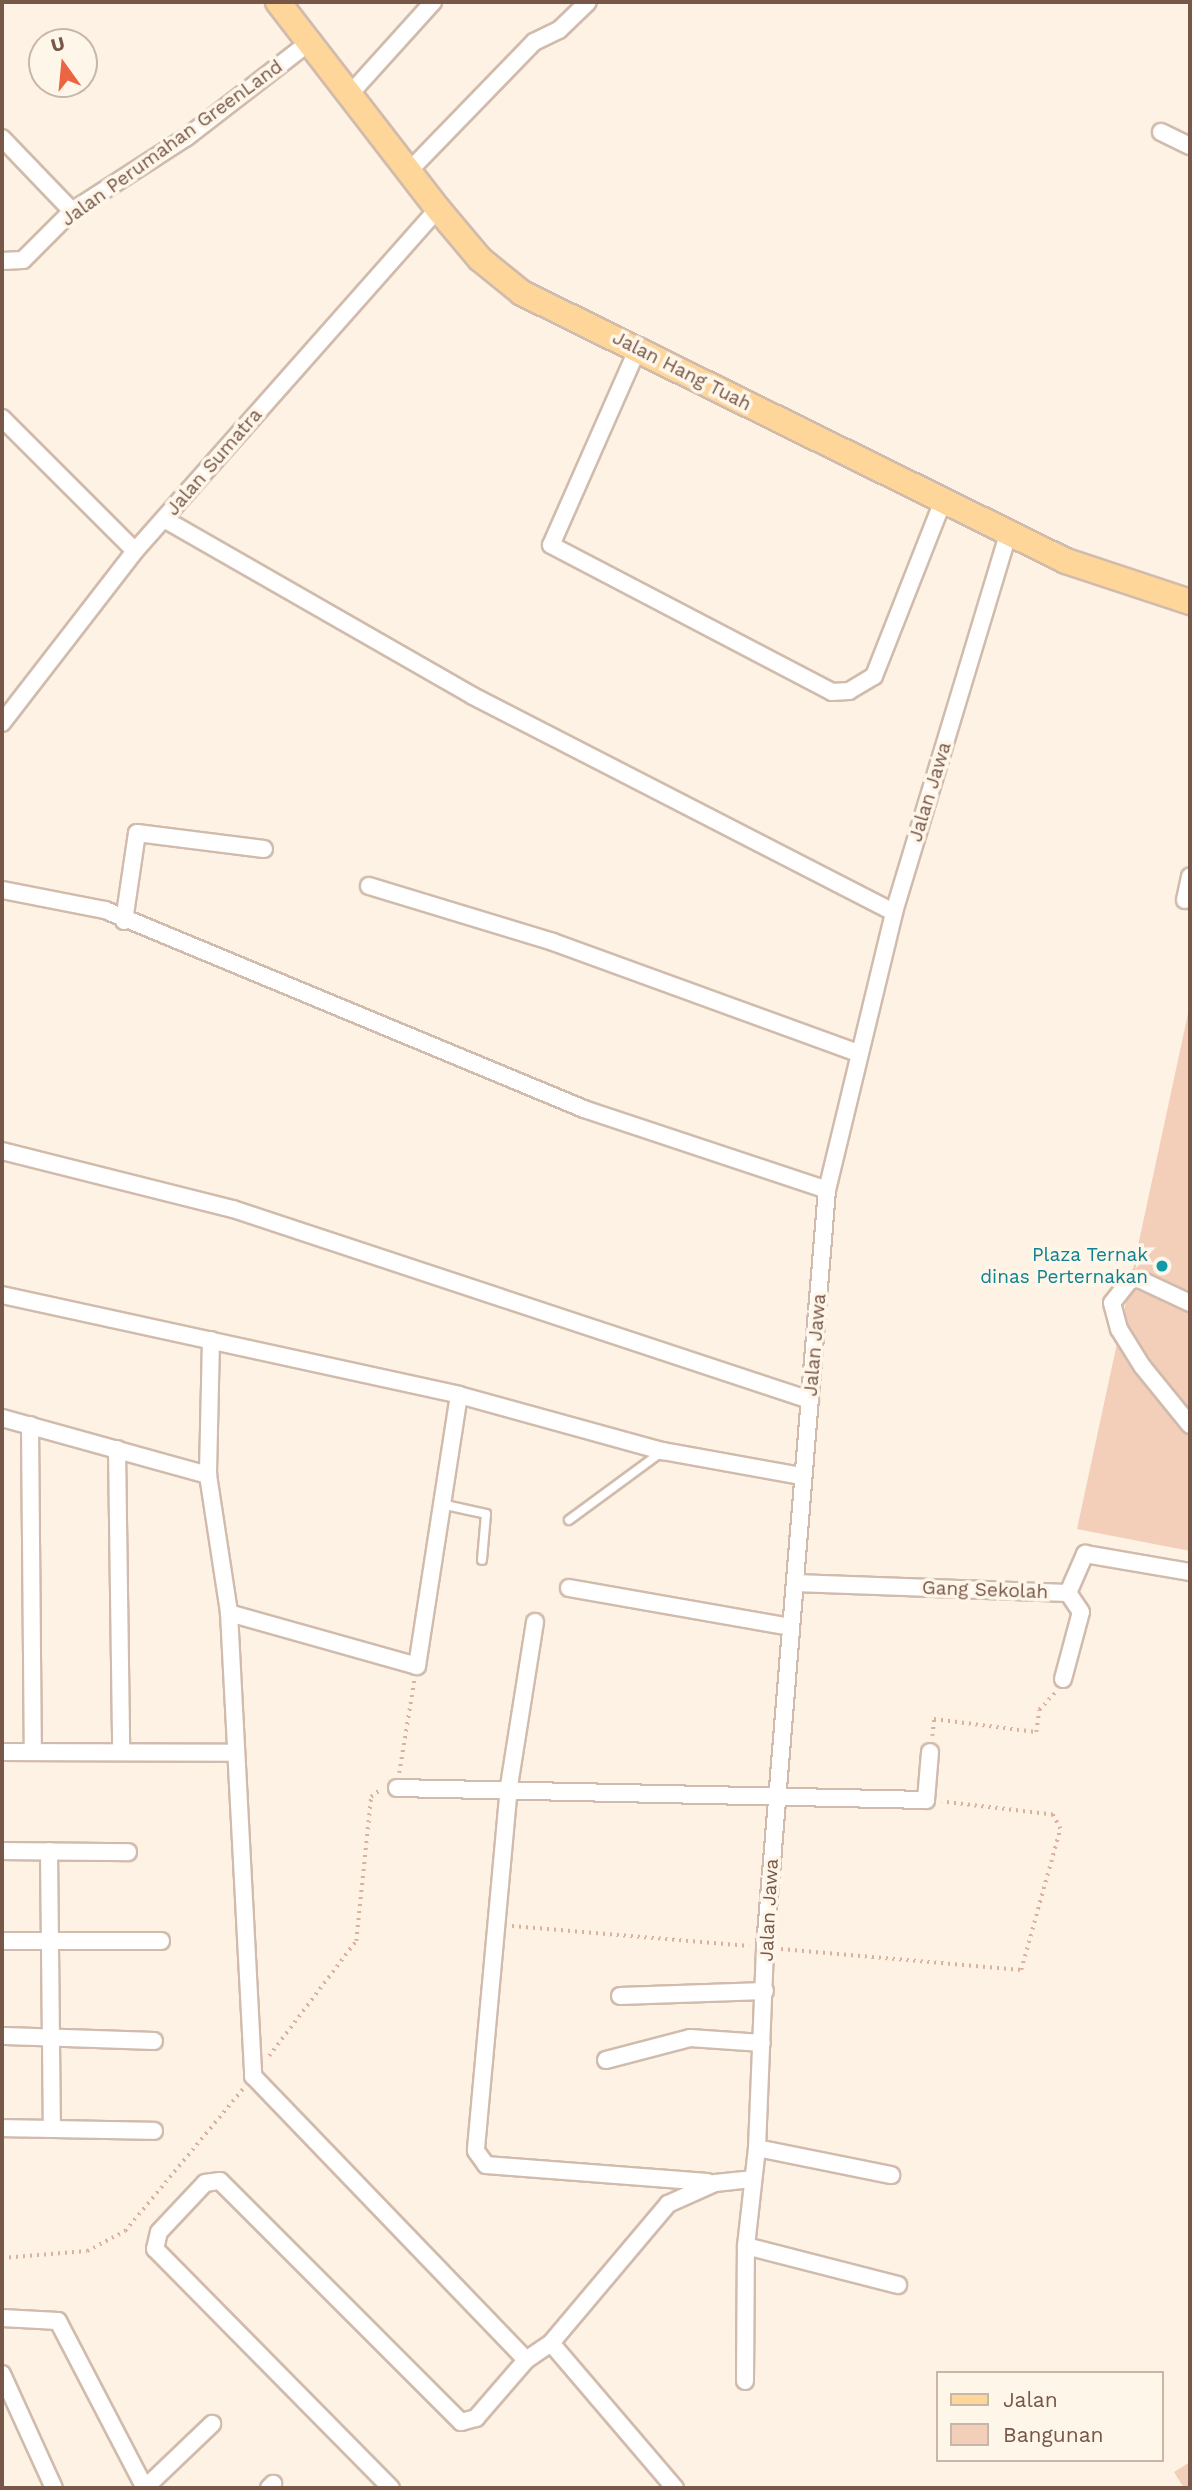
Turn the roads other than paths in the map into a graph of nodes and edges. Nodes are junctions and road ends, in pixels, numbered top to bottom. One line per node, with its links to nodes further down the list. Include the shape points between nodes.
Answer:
1 (279, 2): 4 (main road, Jalan Hang Tuah)
2 (433, 2): 5 (street)
3 (589, 2): 9 (street, via 559,30 534,41)
4 (308, 43): 5 (main road, Jalan Hang Tuah); 11 (street, Jalan Perumahan GreenLand, via 187,137)
5 (350, 94): 9 (main road, Jalan Hang Tuah)
6 (1161, 132): 8 (street)
7 (2, 138): 11 (street)
8 (1190, 146)
9 (409, 171): 10 (main road, Jalan Hang Tuah)
10 (438, 209): 13 (main road, Jalan Hang Tuah, via 480,259 522,293); 16 (street, Jalan Sumatra)
11 (72, 211): 12 (street, Jalan Perumahan GreenLand, via 23,260)
12 (2, 261)
13 (638, 348): 15 (main road, Jalan Hang Tuah); 15 (street, via 551,545 831,692 849,691 874,676)
14 (2, 418): 18 (street)
15 (942, 503): 17 (main road, Jalan Hang Tuah)
16 (164, 519): 18 (street, Jalan Sumatra); 26 (street, via 486,702)
17 (1008, 534): 19 (main road, Jalan Hang Tuah, via 1066,561); 26 (street, Jalan Jawa)
18 (135, 551): 20 (street, Jalan Sumatra)
19 (1190, 602)
20 (2, 723)
21 (264, 849): 27 (street, via 138,833)
22 (1190, 877): 25 (street)
23 (369, 886): 28 (street, via 554,942)
24 (2, 890): 27 (street, via 105,910)
25 (1185, 900)
26 (894, 912): 28 (street, Jalan Jawa)
27 (124, 921): 30 (street, via 572,1105)
28 (856, 1052): 30 (street, Jalan Jawa)
29 (2, 1151): 35 (street, via 233,1209)
30 (827, 1190): 35 (street, Jalan Jawa)
31 (2, 1295): 33 (street)
32 (1190, 1303): 38 (street, via 1139,1279 1130,1280 1112,1303 1136,1357)
33 (211, 1340): 34 (street); 41 (street)
34 (459, 1395): 40 (street); 43 (street)
35 (810, 1400): 42 (street, Jalan Jawa)
36 (2, 1418): 37 (street)
37 (30, 1425): 39 (street); 55 (street)
38 (1190, 1425)
39 (117, 1449): 41 (street); 56 (street)
40 (663, 1451): 42 (street); 44 (lane)
41 (208, 1475): 50 (street)
42 (801, 1476): 47 (street, Jalan Jawa)
43 (442, 1504): 45 (lane, via 486,1514); 50 (street, via 416,1666)
44 (569, 1520)
45 (482, 1560)
46 (1190, 1572): 49 (street, Gang Sekolah, via 1085,1554)
47 (795, 1583): 49 (street, Gang Sekolah); 52 (street, Jalan Jawa)
48 (569, 1588): 52 (street)
49 (1068, 1593): 53 (street, via 1081,1612)
50 (229, 1613): 58 (street)
51 (535, 1622): 59 (street)
52 (792, 1627): 61 (street, Jalan Jawa)
53 (1063, 1679)
54 (2, 1752): 55 (street)
55 (33, 1752): 56 (street)
56 (121, 1752): 58 (street)
57 (930, 1752): 61 (street, via 926,1800)
58 (236, 1753): 86 (street, via 253,2076)
59 (509, 1786): 60 (street); 61 (street); 81 (street, via 479,2159)
60 (397, 1788)
61 (776, 1792): 68 (street, Jalan Jawa)
62 (2, 1851): 63 (street)
63 (49, 1851): 64 (street); 66 (street)
64 (128, 1852)
65 (2, 1941): 66 (street)
66 (53, 1941): 67 (street); 71 (street)
67 (162, 1941)
68 (765, 1991): 69 (street); 73 (street, Jalan Jawa)
69 (620, 1996)
70 (2, 2036): 71 (street)
71 (52, 2036): 72 (street); 76 (street)
72 (154, 2040)
73 (762, 2043): 74 (street, via 690,2038); 78 (street, Jalan Jawa)
74 (606, 2060)
75 (2, 2128): 76 (street)
76 (52, 2128): 77 (street)
77 (154, 2131)
78 (757, 2148): 79 (street); 80 (street, Jalan Jawa)
79 (891, 2175)
80 (752, 2179): 81 (street); 82 (street, Jalan Jawa)
81 (715, 2183): 85 (street, via 692,2190 650,2219)
82 (746, 2246): 83 (street); 88 (street, Jalan Jawa)
83 (898, 2285)
84 (2, 2318): 91 (street, via 58,2320)
85 (551, 2343): 86 (street); 93 (street)
86 (526, 2360): 92 (street, via 475,2418 461,2423 220,2181 205,2183 159,2232 155,2249)
87 (2, 2374): 90 (street)
88 (746, 2381)
89 (212, 2424): 91 (street)
90 (54, 2488)
91 (145, 2488)
92 (391, 2488)
93 (675, 2488)

